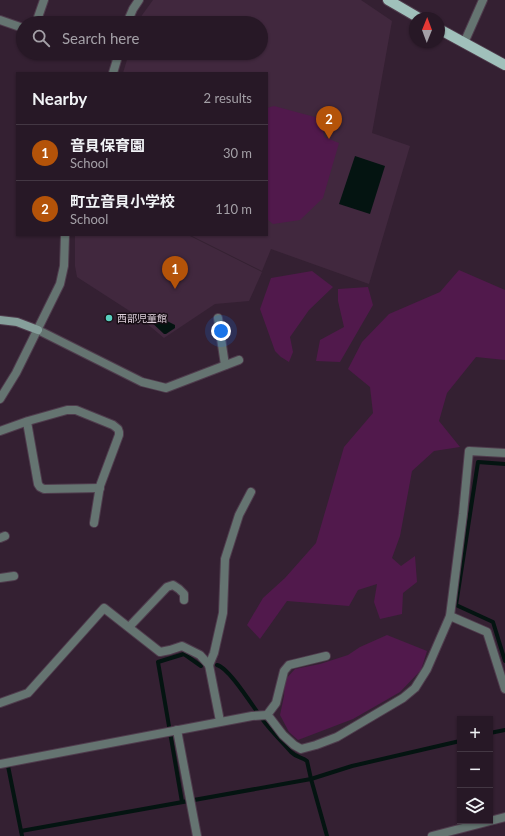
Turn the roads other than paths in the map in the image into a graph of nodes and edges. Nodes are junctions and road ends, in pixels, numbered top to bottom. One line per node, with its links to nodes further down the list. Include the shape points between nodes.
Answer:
1 (44, 0): 6 (street)
2 (139, 0): 7 (street)
3 (388, 0): 5 (main road)
4 (483, 0): 11 (street)
5 (409, 12)
6 (38, 16)
7 (130, 16)
8 (0, 20): 9 (street)
9 (16, 26)
10 (445, 32): 11 (main road)
11 (464, 42): 13 (main road)
12 (117, 60): 14 (street)
13 (505, 65)
14 (113, 72)
15 (65, 236): 18 (street, via 64,266 60,284)
16 (218, 318): 20 (street)
17 (0, 320): 18 (street, via 17,322)
18 (38, 330): 20 (street, via 142,382 166,388); 21 (street)
19 (239, 360): 20 (street)
20 (225, 365)
21 (0, 399)
22 (27, 422): 23 (street); 25 (street, via 40,487); 25 (street, via 67,410 76,410 118,428 119,435)
23 (0, 432)
24 (505, 453): 31 (street, via 470,451)
25 (100, 488): 27 (street)
26 (251, 492): 34 (street, via 239,515 225,559 223,613)
27 (94, 523)
28 (14, 576): 29 (street)
29 (0, 578)
30 (184, 600): 32 (street, via 184,594 179,589 173,585 167,587 157,599 141,611)
31 (450, 616): 35 (street, via 487,632); 37 (street, via 427,669 415,688 403,698 337,736 301,748 288,740)
32 (129, 627): 34 (street, via 160,652 182,646 200,655); 36 (street, via 104,608 28,693)
33 (326, 656): 37 (street, via 289,665 284,671 276,703)
34 (209, 665): 38 (street)
35 (505, 689)
36 (0, 703)
37 (267, 715): 38 (street)
38 (220, 721): 39 (street)
39 (177, 730): 40 (street); 42 (street)
40 (0, 764)
41 (505, 817): 43 (street)
42 (197, 836)
43 (432, 836)

